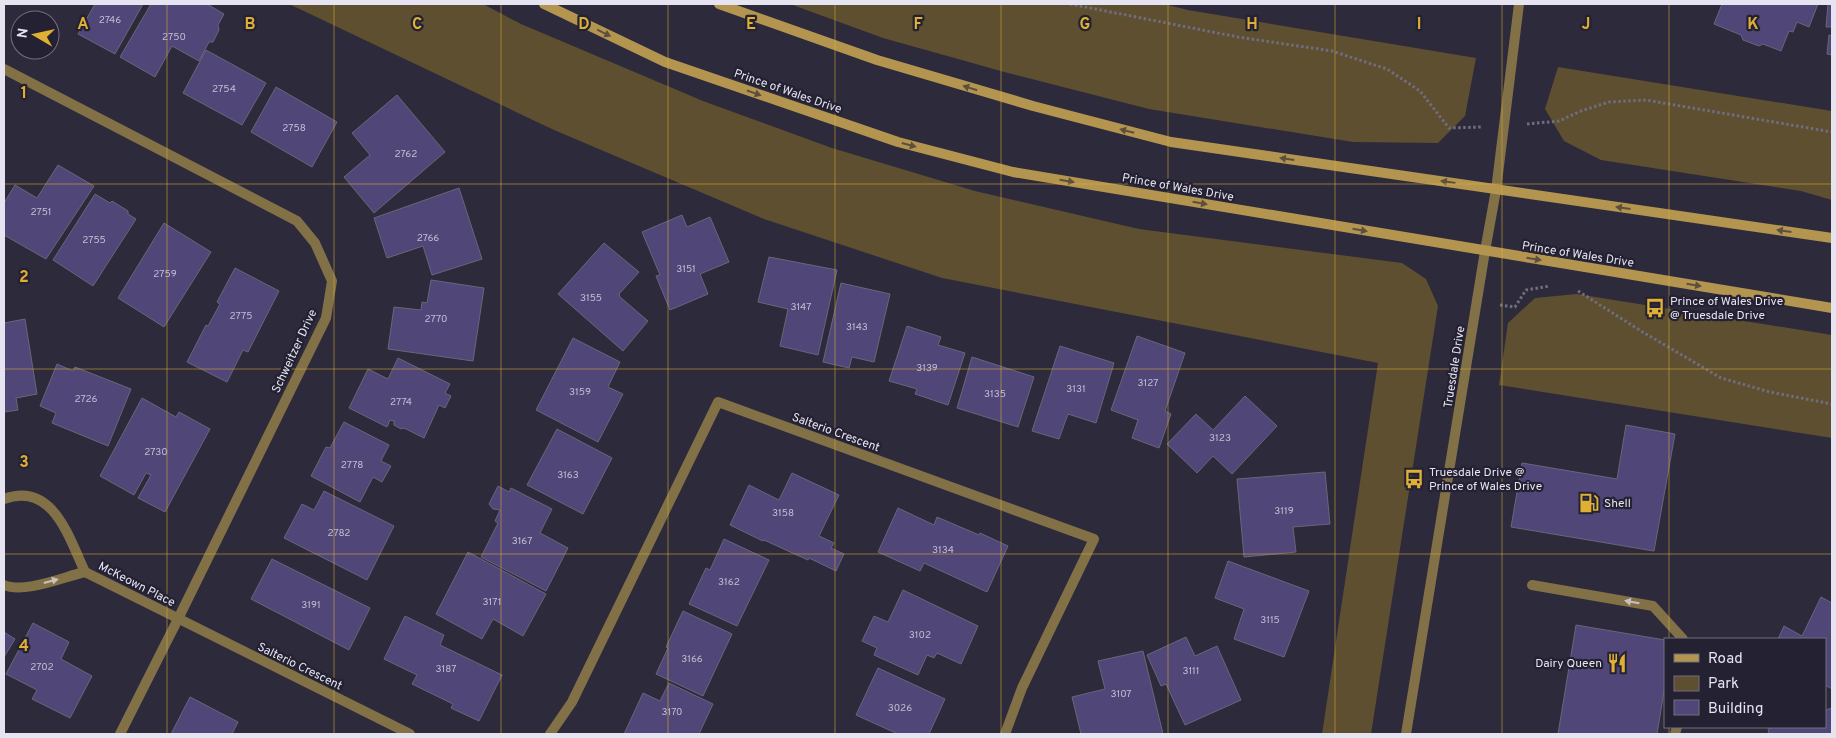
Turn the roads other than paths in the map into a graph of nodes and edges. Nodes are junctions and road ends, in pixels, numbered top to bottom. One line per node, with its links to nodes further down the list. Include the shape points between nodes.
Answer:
1 (544, 4): 7 (main road, Prince of Wales Drive, one-way to 7, via 666,62 889,139 946,155 1013,172)
2 (719, 4): 5 (main road, one-way to 2, via 1171,142 1033,106 878,60)
3 (1519, 4): 5 (street, Truesdale Drive)
4 (4, 69): 13 (street, Schweitzer Drive, via 297,221 315,243 332,281 326,318)
5 (1496, 190): 6 (main road, one-way to 5); 7 (street, Truesdale Drive)
6 (1832, 238)
7 (1486, 251): 8 (main road, Prince of Wales Drive, one-way to 8); 19 (street, Truesdale Drive)
8 (1832, 308)
9 (4, 499): 10 (street, McKeown Place, via 26,496 52,508)
10 (84, 572): 11 (street, McKeown Place, one-way to 10, via 24,588); 13 (street, McKeown Place)
11 (4, 585)
12 (1532, 585): 14 (street, one-way to 12, via 1653,606)
13 (178, 619): 15 (street, Schweitzer Drive); 16 (street, Salterio Crescent)
14 (1682, 638)
15 (120, 734)
16 (410, 734)
17 (550, 734): 18 (street, Salterio Crescent, via 572,702 718,402 1094,539 1022,688)
18 (1005, 734)
19 (1406, 734)

